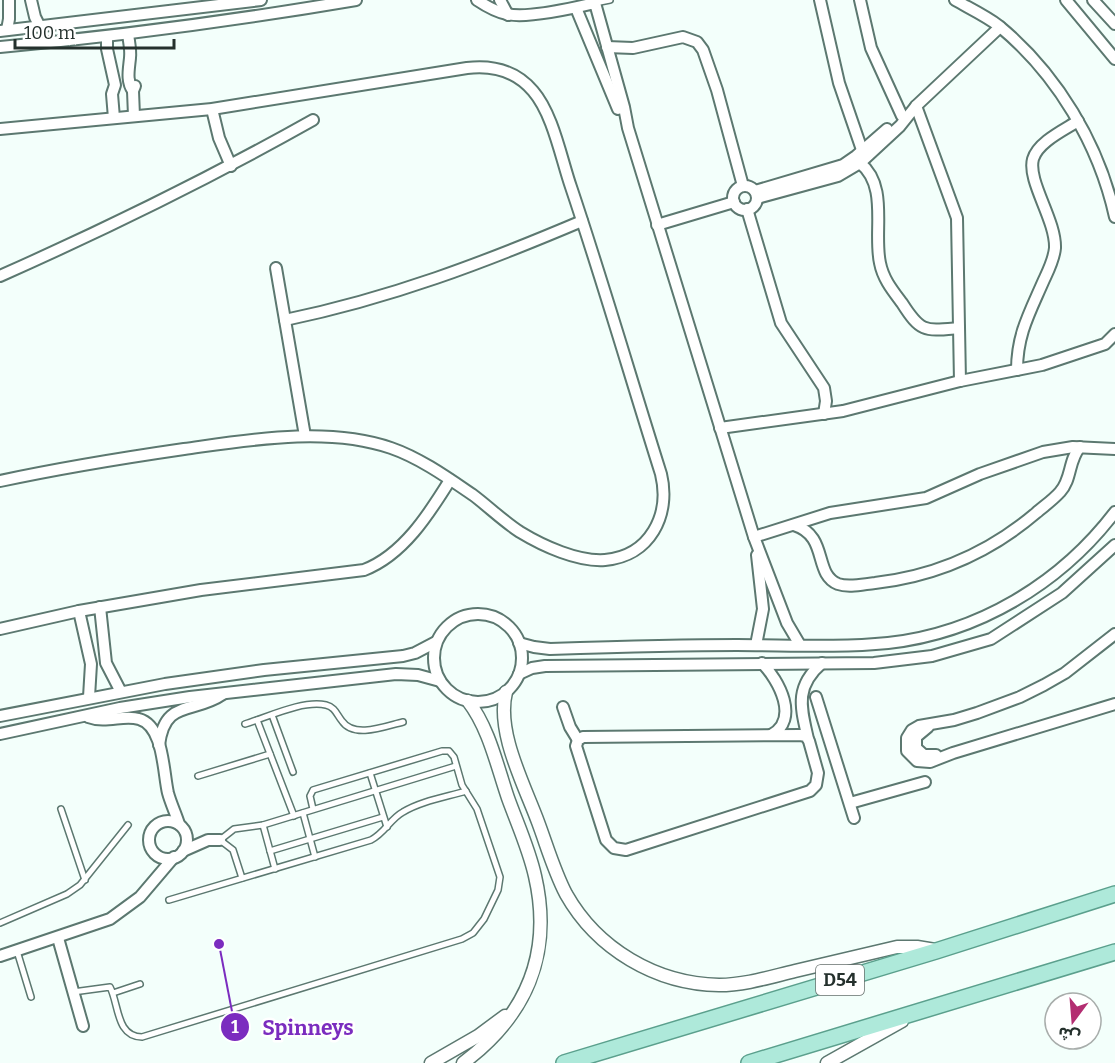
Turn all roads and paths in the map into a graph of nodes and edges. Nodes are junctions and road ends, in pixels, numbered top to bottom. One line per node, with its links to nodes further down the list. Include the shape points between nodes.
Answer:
1 (9, 0): 19 (street, via 10,14)
2 (31, 0): 17 (street)
3 (261, 0): 17 (street)
4 (356, 0): 20 (street)
5 (477, 0): 15 (street)
6 (500, 0): 15 (street)
7 (610, 0): 13 (lane)
8 (820, 0): 34 (street, via 839,83)
9 (860, 0): 28 (street, via 872,48)
10 (955, 0): 18 (street)
11 (1066, 0): 24 (street)
12 (1092, 0): 16 (street)
13 (595, 3): 14 (street); 23 (street)
14 (576, 8): 15 (street); 32 (street)
15 (508, 15)
16 (1115, 24)
17 (40, 27): 19 (street)
18 (1000, 27): 25 (street); 31 (street, via 1044,73)
19 (3, 30)
20 (128, 34): 21 (street); 27 (street, via 135,81)
21 (107, 37): 22 (street); 29 (street, via 107,84)
22 (0, 47)
23 (607, 47): 32 (street); 37 (street, via 626,49 683,37 697,42 717,90)
24 (1115, 59)
25 (916, 106): 28 (street); 35 (street); 47 (street, via 957,218)
26 (212, 109): 27 (street); 36 (street); 42 (street, via 467,68 506,71 529,86 546,111)
27 (134, 116): 29 (street)
28 (902, 116): 34 (street)
29 (114, 118): 33 (street)
30 (313, 120): 36 (street)
31 (1078, 121): 41 (street, via 1102,170); 51 (street, via 1040,148 1032,162 1055,246 1052,262 1018,341)
32 (628, 128): 43 (street)
33 (0, 129)
34 (862, 150): 38 (street, via 835,168)
35 (860, 163): 38 (street, via 838,176); 47 (street, via 871,174 876,187 879,259 887,282 919,326 933,330)
36 (231, 166): 45 (street, via 89,237)
37 (743, 186): 38 (street); 39 (street, via 734,194)
38 (756, 194): 40 (street, via 754,206)
39 (734, 202): 40 (street); 43 (street)
40 (747, 210): 53 (street, via 781,323 824,388)
41 (1115, 217)
42 (582, 221): 46 (street, via 417,286); 60 (street, via 663,483 664,502 656,529 629,554 604,560 580,557 519,531)
43 (657, 225): 54 (street)
44 (276, 268): 46 (street)
45 (0, 276)
46 (285, 320): 55 (street)
47 (959, 328): 52 (street)
48 (1115, 334): 50 (street, via 1105,344)
49 (1115, 345): 50 (street)
50 (1067, 358): 51 (street)
51 (1017, 370): 52 (street)
52 (960, 381): 53 (street)
53 (824, 414): 54 (street)
54 (720, 428): 64 (street)
55 (305, 436): 60 (street, via 390,448); 61 (street, via 155,453)
56 (1080, 447): 57 (street); 58 (street); 59 (street)
57 (1057, 448): 59 (street); 63 (street, via 980,474 926,498 842,511)
58 (1115, 449)
59 (1070, 465): 63 (street, via 1063,489 1010,534 967,559 903,579 837,584 826,573 812,536)
60 (450, 480): 66 (street, via 403,543 381,562 364,570 201,590)
61 (0, 481)
62 (1115, 512): 75 (street, via 1053,576 981,618 905,640)
63 (794, 525): 64 (street)
64 (754, 537): 74 (street, via 763,609); 75 (street, via 786,623)
65 (1115, 544): 77 (street, via 1062,592 991,639 912,660)
66 (100, 608): 67 (street); 69 (street)
67 (79, 611): 68 (street); 71 (street)
68 (0, 629)
69 (103, 631): 71 (street); 80 (street, via 109,641 114,681)
70 (1115, 634): 86 (street, via 1065,673 1020,697 919,726 909,734 906,747 917,761 925,763)
71 (84, 636): 83 (street, via 92,664)
72 (436, 642): 73 (street, via 454,620 482,614 501,621); 79 (street, via 434,666); 80 (street, via 403,656 264,670)
73 (519, 643): 74 (street, via 550,649); 78 (street)
74 (756, 645): 75 (street)
75 (800, 645)
76 (762, 663): 77 (street); 78 (street, via 545,666); 95 (street, via 778,683 786,712)
77 (822, 663): 93 (street, via 802,690)
78 (519, 674): 82 (street)
79 (440, 681): 81 (street, via 396,674); 85 (street, via 452,694)
80 (121, 692): 83 (street)
81 (226, 692): 91 (street); 101 (street, via 206,704 170,716 164,723)
82 (506, 692): 85 (street, via 492,700); 139 (street, via 506,735 562,884 590,927 631,960 679,980 720,985 762,980 897,947)
83 (89, 697): 90 (street)
84 (816, 697): 88 (street)
85 (468, 701): 146 (street, via 482,724 535,873 540,900 537,955)
86 (1115, 704)
87 (563, 707): 100 (street)
88 (822, 714): 93 (street); 111 (street)
89 (272, 715): 92 (lane); 94 (lane, via 296,707 325,705 355,730); 104 (lane)
90 (0, 716)
91 (85, 716): 97 (street); 101 (street, via 102,720 140,719 150,727)
92 (257, 720): 96 (lane); 102 (lane)
93 (804, 721): 95 (street, via 796,726); 99 (street)
94 (403, 722)
95 (784, 723): 98 (street)
96 (245, 724)
97 (0, 734)
98 (771, 735): 99 (street, via 802,735); 100 (street)
99 (808, 739): 100 (street, via 818,777 810,791 626,850 614,848 606,840 576,749)
100 (578, 740)
101 (159, 745): 110 (street)
102 (270, 754): 106 (lane); 115 (lane)
103 (456, 766): 105 (lane, via 453,754 445,750); 108 (lane); 109 (lane)
104 (293, 772)
105 (370, 773): 108 (lane); 113 (lane, via 313,790)
106 (198, 776)
107 (925, 782): 111 (street)
108 (375, 790): 113 (lane); 116 (lane)
109 (466, 791): 122 (lane, via 408,809); 144 (lane, via 477,808 500,877 484,919 468,936 142,1037 123,1028)
110 (169, 794): 118 (street); 121 (street)
111 (850, 803): 117 (street)
112 (61, 809): 132 (lane)
113 (313, 809): 114 (lane)
114 (303, 813): 115 (lane); 123 (lane)
115 (294, 816): 120 (lane)
116 (383, 817): 122 (lane); 123 (lane)
117 (854, 818)
118 (159, 824): 121 (street, via 167,821); 127 (street, via 150,834)
119 (128, 825): 132 (lane)
120 (263, 825): 125 (lane, via 234,829); 126 (lane)
121 (181, 827): 124 (street); 128 (street, via 187,843)
122 (387, 827): 129 (lane, via 371,840)
123 (310, 839): 126 (lane); 129 (lane)
124 (208, 840): 125 (street); 128 (street)
125 (220, 840): 131 (lane, via 233,850)
126 (270, 851): 130 (lane)
127 (154, 852): 128 (street, via 161,857); 133 (street)
128 (179, 854): 133 (street)
129 (315, 857): 130 (lane)
130 (275, 869): 131 (lane)
131 (243, 878): 135 (lane)
132 (86, 880): 136 (lane, via 67,894)
133 (149, 887): 137 (street, via 110,919)
134 (1115, 894): 139 (main road, D54)
135 (170, 900)
136 (0, 923)
137 (57, 938): 138 (street); 143 (street)
138 (17, 951): 141 (street); 145 (lane)
139 (936, 951): 151 (main road, D54)
140 (1115, 952): 147 (main road)
141 (0, 956)
142 (140, 984): 144 (lane)
143 (73, 992): 144 (lane, via 109,987); 148 (street)
144 (113, 993)
145 (31, 997)
146 (518, 1006): 149 (street, via 478,1036); 150 (street, via 483,1048)
147 (917, 1012): 152 (main road); 153 (street)
148 (83, 1026)
149 (431, 1063)
150 (463, 1063)
151 (564, 1063)
152 (749, 1063)
153 (827, 1063)

